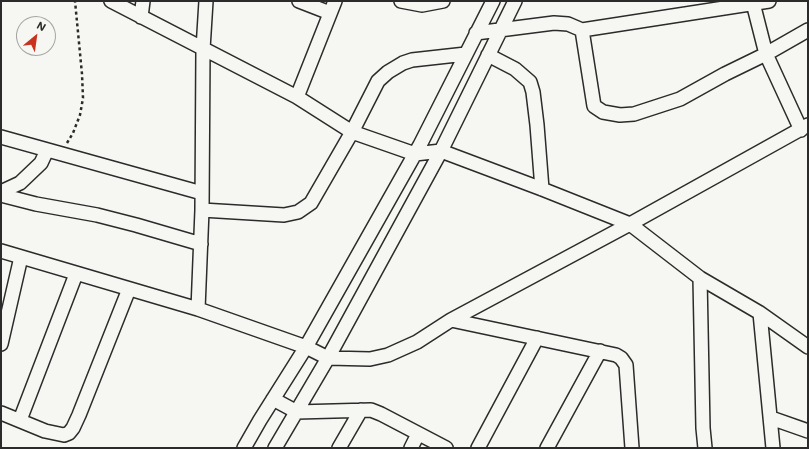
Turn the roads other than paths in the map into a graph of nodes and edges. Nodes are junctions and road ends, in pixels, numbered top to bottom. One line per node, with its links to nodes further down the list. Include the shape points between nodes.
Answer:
1 (111, 1): 14 (street)
2 (143, 1): 14 (street)
3 (206, 1): 19 (street)
4 (299, 1): 13 (street)
5 (335, 1): 13 (street)
6 (401, 1): 11 (street)
7 (443, 1): 11 (street)
8 (492, 1): 18 (street)
9 (515, 1): 15 (street)
10 (768, 1): 12 (street)
11 (422, 3)
12 (752, 3): 16 (street); 21 (street)
13 (330, 14): 23 (street)
14 (141, 17): 19 (street)
15 (500, 29): 16 (street, via 554,23 568,24); 18 (street); 22 (street)
16 (582, 30): 21 (street, via 594,106 611,114 634,114 680,98)
17 (808, 30): 21 (street)
18 (476, 33): 20 (street)
19 (202, 49): 23 (street); 31 (street)
20 (466, 54): 25 (street, via 412,60 388,72 378,81); 29 (street)
21 (766, 54): 24 (street)
22 (488, 55): 28 (street); 30 (street, via 514,69 530,82 537,125)
23 (297, 97): 25 (street)
24 (804, 128): 34 (street)
25 (352, 132): 29 (street); 33 (street, via 311,203 298,212 284,215)
26 (1, 137): 27 (street)
27 (47, 150): 31 (street); 32 (street, via 41,163 29,175)
28 (441, 151): 29 (street); 30 (street); 49 (street)
29 (415, 154): 46 (street)
30 (542, 189): 34 (street)
31 (202, 193): 33 (street)
32 (1, 194): 35 (street, via 36,204 97,215)
33 (202, 210): 35 (street)
34 (630, 224): 39 (street); 43 (street)
35 (201, 244): 41 (street)
36 (1, 251): 37 (street)
37 (21, 257): 38 (street); 45 (street)
38 (76, 274): 40 (street); 55 (street)
39 (700, 278): 42 (street); 66 (street)
40 (129, 289): 41 (street); 55 (street, via 69,433 64,435 45,431)
41 (198, 309): 46 (street)
42 (760, 313): 47 (street); 54 (street)
43 (451, 320): 44 (street); 49 (street, via 417,342 388,355 370,359)
44 (537, 338): 48 (street); 63 (street)
45 (1, 344)
46 (306, 347): 49 (street); 50 (street)
47 (808, 347)
48 (600, 351): 64 (street); 65 (street, via 616,355 626,365)
49 (328, 358): 52 (street)
50 (273, 399): 52 (street); 58 (street)
51 (361, 410): 52 (street); 57 (street, via 381,414); 60 (street)
52 (297, 412): 59 (street)
53 (1, 413): 55 (street)
54 (771, 418): 56 (street); 67 (street)
55 (20, 420)
56 (808, 431)
57 (418, 434): 61 (street); 62 (street)
58 (244, 448)
59 (275, 448)
60 (339, 448)
61 (411, 448)
62 (446, 448)
63 (478, 448)
64 (547, 448)
65 (632, 448)
66 (705, 448)
67 (773, 448)

